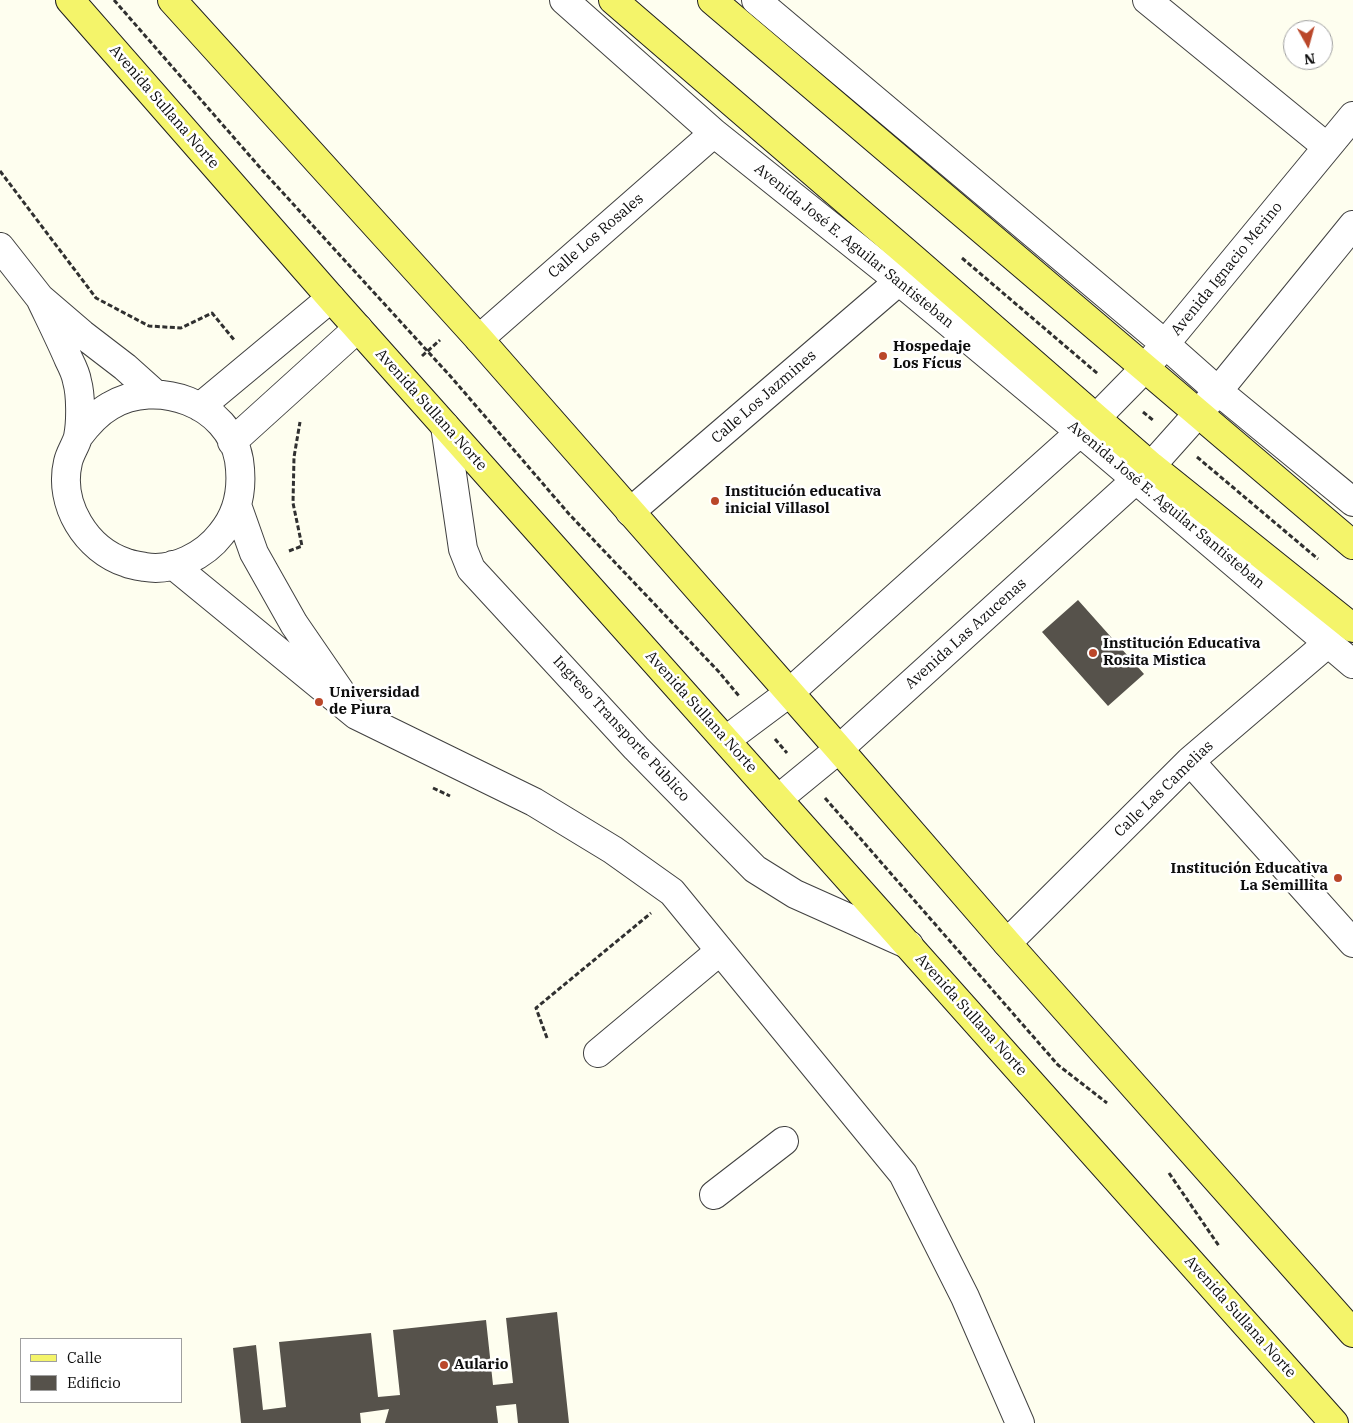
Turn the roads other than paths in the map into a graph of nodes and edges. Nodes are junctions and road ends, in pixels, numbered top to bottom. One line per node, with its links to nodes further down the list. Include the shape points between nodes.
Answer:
1 (70, 0): 15 (main road, Avenida Sullana Norte)
2 (172, 0): 17 (main road)
3 (564, 0): 9 (street, Avenida José E. Aguilar Santisteban)
4 (613, 0): 24 (main road, Avenida José E. Aguilar Santisteban, via 908,253)
5 (712, 0): 19 (main road)
6 (756, 0): 18 (street)
7 (1147, 0): 10 (street)
8 (1353, 116): 10 (street, Avenida Ignacio Merino)
9 (714, 133): 13 (street, Avenida José E. Aguilar Santisteban); 17 (street, Calle Los Rosales)
10 (1327, 147): 18 (street, Avenida Ignacio Merino)
11 (1353, 225): 20 (street)
12 (0, 247): 14 (street)
13 (899, 282): 24 (street, Avenida José E. Aguilar Santisteban); 31 (street, Calle Los Jazmines)
14 (40, 298): 21 (street); 26 (street, via 77,380)
15 (331, 298): 16 (main road, Avenida Sullana Norte); 22 (street)
16 (358, 328): 25 (main road, Avenida Sullana Norte); 27 (street)
17 (479, 339): 31 (main road)
18 (1165, 344): 19 (street, Avenida Ignacio Merino); 20 (street)
19 (1146, 368): 23 (main road); 24 (street, Avenida Ignacio Merino)
20 (1218, 391): 23 (street); 29 (street)
21 (154, 393): 22 (street, via 178,397); 26 (street, via 110,405 91,419)
22 (200, 407): 27 (street, via 220,424)
23 (1198, 414): 28 (street); 32 (main road)
24 (1088, 425): 28 (main road, Avenida José E. Aguilar Santisteban); 37 (street)
25 (445, 426): 39 (main road, Avenida Sullana Norte); 45 (street, Ingreso Transporte Público, via 463,549 471,569 636,748 755,869 795,894)
26 (78, 437): 33 (street, via 68,462 66,487 72,513 86,535 105,553 126,563 149,568)
27 (232, 442): 30 (street, via 241,473)
28 (1144, 474): 34 (main road, Avenida José E. Aguilar Santisteban); 35 (street, Avenida José E. Aguilar Santisteban); 40 (street, Avenida Las Azucenas)
29 (1353, 502)
30 (237, 505): 33 (street, via 228,526 214,544 195,557); 38 (street, via 254,553 290,616)
31 (630, 512): 37 (main road)
32 (1353, 545)
33 (173, 565): 38 (street)
34 (1353, 628)
35 (1328, 643): 36 (street, Avenida José E. Aguilar Santisteban); 41 (street, Calle Las Camelias)
36 (1353, 664)
37 (789, 693): 39 (street); 40 (main road)
38 (356, 715): 46 (street, via 534,802 613,850 672,892)
39 (726, 740): 42 (main road, Avenida Sullana Norte)
40 (839, 748): 42 (street, Avenida Las Azucenas); 43 (main road)
41 (1190, 761): 43 (street, Calle Las Camelias); 44 (street)
42 (778, 799): 45 (main road, Avenida Sullana Norte)
43 (1007, 943): 50 (main road)
44 (1353, 943)
45 (909, 945): 52 (main road, Avenida Sullana Norte)
46 (720, 951): 47 (street); 51 (street, via 903,1174 965,1297)
47 (598, 1053)
48 (784, 1141): 49 (street)
49 (714, 1195)
50 (1353, 1333)
51 (1020, 1423)
52 (1334, 1423)

